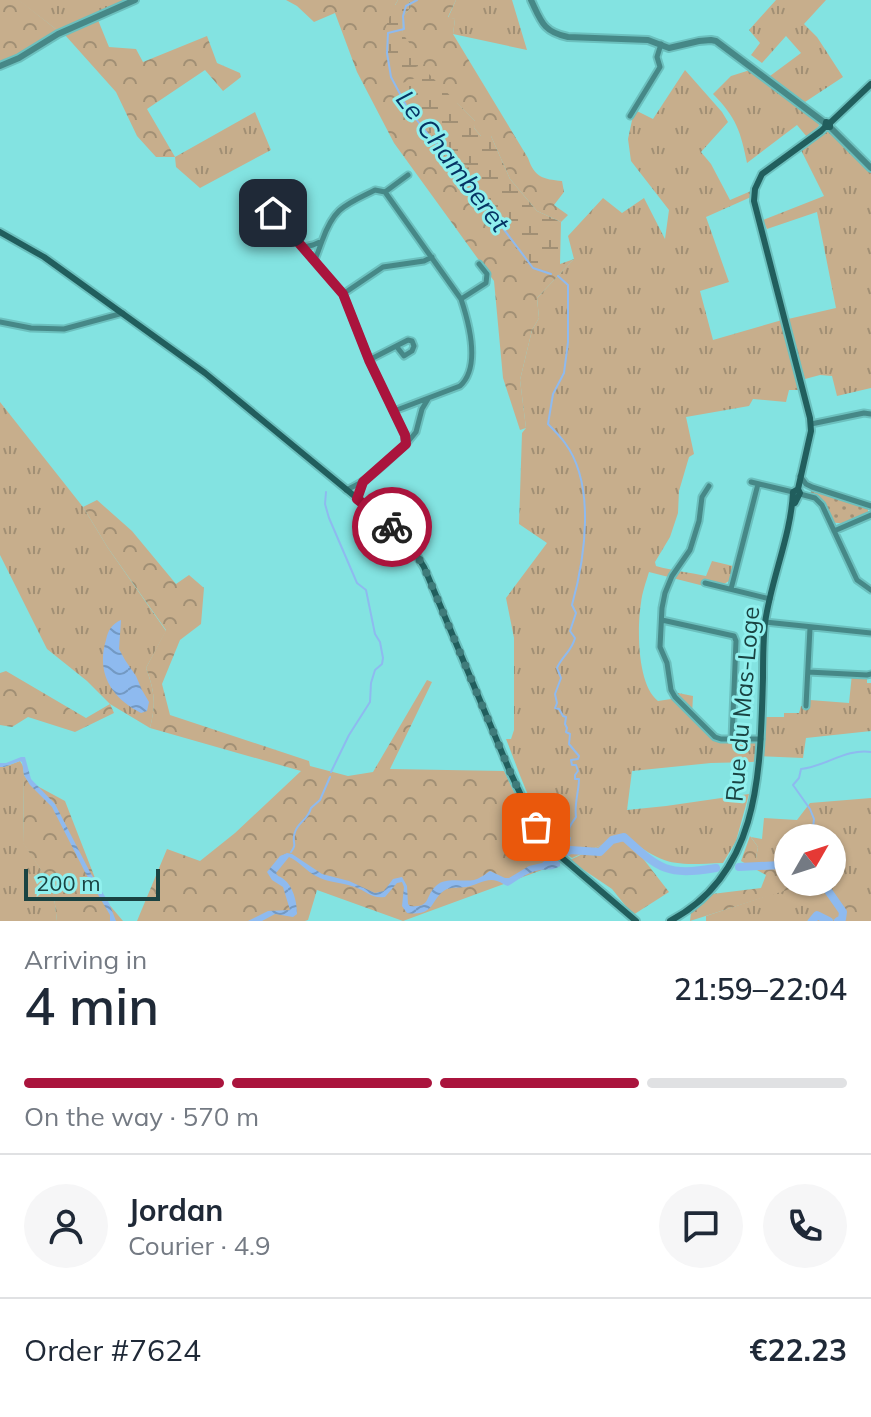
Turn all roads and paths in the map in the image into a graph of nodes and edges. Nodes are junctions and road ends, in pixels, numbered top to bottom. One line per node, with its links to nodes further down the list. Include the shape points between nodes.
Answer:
1 (135, 0): 4 (street)
2 (531, 0): 3 (street, via 545,27 558,35)
3 (661, 44): 6 (street, via 660,67); 7 (street, via 669,48 716,41)
4 (0, 66)
5 (871, 84): 7 (main road, Rue du Mas-Loge)
6 (630, 116)
7 (828, 125): 8 (street); 29 (main road, Rue du Mas-Loge, via 762,174 754,201)
8 (871, 168)
9 (408, 175): 10 (street)
10 (385, 192): 13 (street, via 375,190 339,209); 15 (street)
11 (273, 213): 14 (street)
12 (0, 232): 20 (main road)
13 (322, 241): 14 (street); 16 (street)
14 (304, 247): 16 (street)
15 (432, 257): 18 (street, via 383,267); 19 (street)
16 (315, 260): 18 (street)
17 (479, 264): 19 (street, via 487,274 486,283)
18 (343, 294): 23 (street)
19 (461, 299): 24 (street, via 471,372 460,386)
20 (124, 313): 21 (street, via 64,329); 37 (main road)
21 (0, 322)
22 (397, 347): 23 (street)
23 (369, 360): 26 (street)
24 (429, 399): 25 (street); 28 (street)
25 (408, 406): 26 (street); 28 (street)
26 (394, 411): 30 (street)
27 (871, 414): 29 (street)
28 (419, 418): 30 (street)
29 (811, 424): 31 (main road, Rue du Mas-Loge)
30 (406, 444): 32 (street)
31 (800, 476): 36 (street); 38 (main road, Rue du Mas-Loge)
32 (363, 482): 37 (street); 39 (street)
33 (751, 482): 34 (street)
34 (758, 484): 38 (street); 44 (street)
35 (709, 486): 47 (street, via 690,550 665,593)
36 (810, 486): 38 (street); 40 (street)
37 (346, 490): 39 (main road)
38 (797, 492): 42 (street, via 818,501); 46 (main road, Rue du Mas-Loge)
39 (357, 499): 57 (main road, via 418,557 530,817 554,851)
40 (871, 506)
41 (871, 515): 42 (street)
42 (834, 531): 45 (street, via 857,580)
43 (705, 583): 44 (street)
44 (731, 589): 46 (street)
45 (871, 590)
46 (770, 599): 48 (main road, Rue du Mas-Loge)
47 (662, 620): 54 (street, via 660,647 675,697 715,737); 54 (street, via 734,636)
48 (765, 622): 49 (street); 55 (main road, Rue du Mas-Loge)
49 (810, 628): 50 (street); 51 (street)
50 (871, 633)
51 (808, 672): 52 (street); 53 (street)
52 (871, 674)
53 (806, 706)
54 (732, 739): 55 (street)
55 (761, 739): 56 (main road, Rue du Mas-Loge, via 754,802 739,849 712,889)
56 (673, 920)
57 (634, 921)

